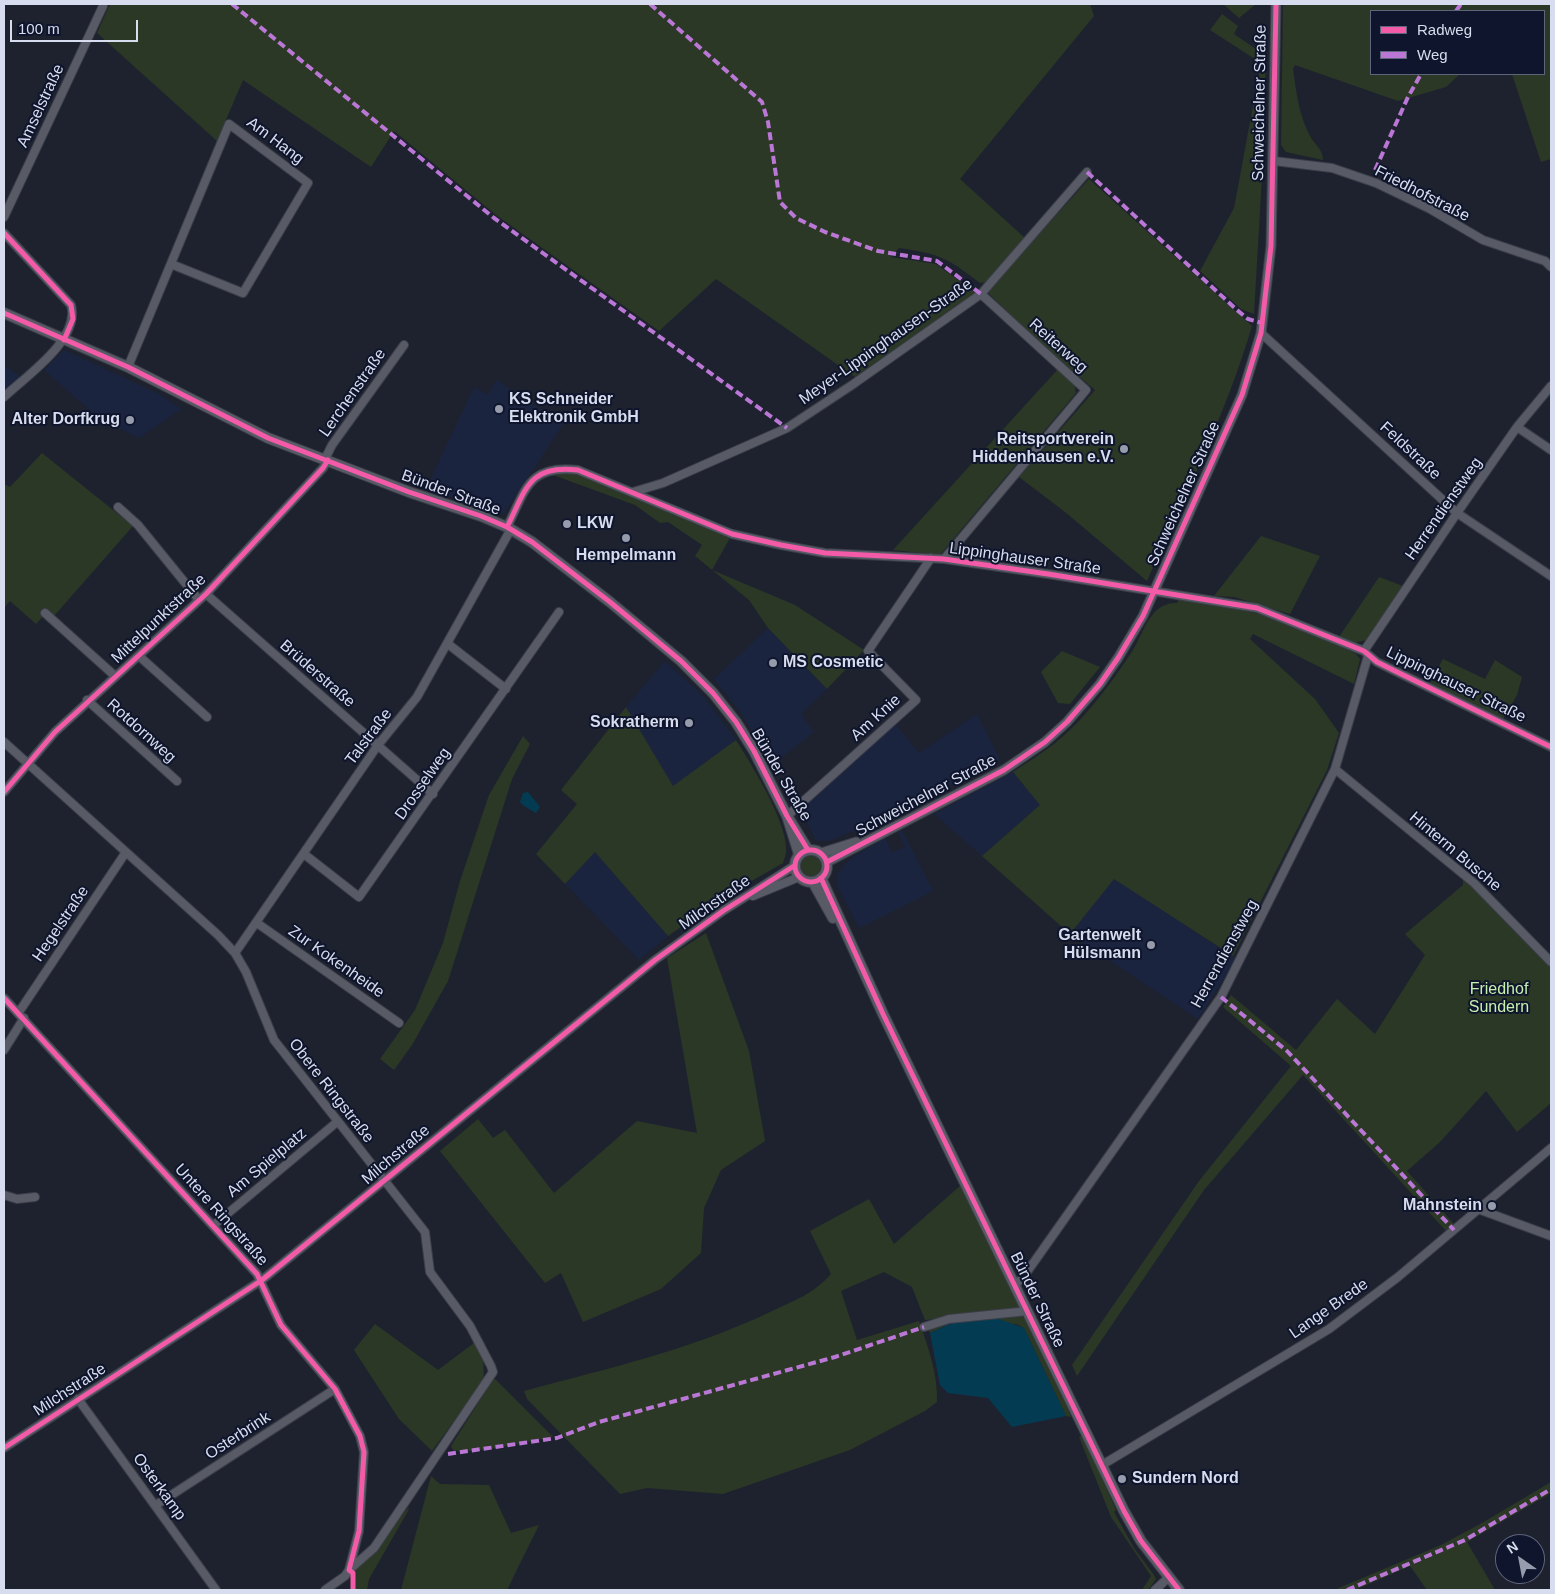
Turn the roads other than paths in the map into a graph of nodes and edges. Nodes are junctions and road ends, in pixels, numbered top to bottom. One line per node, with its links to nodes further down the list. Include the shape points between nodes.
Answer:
1 (1276, 4): 3 (street, Schweichelner Straße)
2 (103, 6): 5 (street, Amselstraße)
3 (1274, 161): 7 (street, Friedhofstraße, via 1332,168 1376,183 1483,240); 12 (street, Schweichelner Straße, via 1271,254)
4 (1087, 172): 10 (street, Meyer-Lippinghausen-Straße)
5 (4, 217)
6 (4, 233): 13 (street, via 71,305 73,319)
7 (1548, 259): 9 (street, Friedhofstraße)
8 (171, 264): 8 (street, Am Hang, via 243,293 308,183 229,124); 15 (street, Am Hang)
9 (1551, 268)
10 (981, 294): 21 (street, Meyer-Lippinghausen-Straße, via 787,428); 28 (street, Reiterweg, via 1086,390)
11 (4, 313): 13 (main road, Bünder Straße)
12 (1261, 333): 25 (street, Feldstraße); 30 (street, Schweichelner Straße, via 1242,395)
13 (64, 340): 15 (main road, Bünder Straße); 17 (street)
14 (404, 344): 20 (street, Lerchenstraße, via 332,444)
15 (128, 367): 20 (main road, Bünder Straße, via 268,438)
16 (1551, 386): 18 (street, Herrendienstweg)
17 (4, 397)
18 (1517, 427): 19 (street); 25 (street, Herrendienstweg)
19 (1551, 450)
20 (327, 460): 26 (main road, Bünder Straße); 31 (street, Mittelpunktstraße)
21 (663, 484): 22 (street, Meyer-Lippinghausen-Straße); 23 (street, via 657,492)
22 (632, 492): 23 (street, Lippinghauser Straße); 26 (street, Lippinghauser Straße, via 578,470 544,473 528,483)
23 (658, 502): 27 (street, Lippinghauser Straße, via 732,534 781,545 825,552)
24 (118, 507): 32 (street, via 138,524)
25 (1457, 513): 29 (street, Feldstraße); 36 (street, Herrendienstweg)
26 (509, 528): 35 (street, Talstraße); 50 (main road, Bünder Straße, via 572,570 681,661 713,693 754,751)
27 (931, 558): 28 (street, Lippinghauser Straße); 50 (street, Am Knie, via 868,651 916,700)
28 (944, 560): 30 (street, Lippinghauser Straße)
29 (1551, 576)
30 (1154, 591): 36 (street, Lippinghauser Straße, via 1257,608); 51 (street, Schweichelner Straße, via 1128,642 1104,678 1077,711 1045,742 1004,770)
31 (206, 594): 32 (street, Mittelpunktstraße); 43 (street, Brüderstraße)
32 (200, 600): 37 (street, Mittelpunktstraße)
33 (559, 612): 39 (street, Drosselweg)
34 (45, 613): 38 (street)
35 (448, 644): 39 (street); 43 (street, Talstraße, via 417,697)
36 (1366, 654): 44 (street, Lippinghauser Straße, via 1392,670); 46 (street, Herrendienstweg)
37 (139, 656): 38 (street, Mittelpunktstraße); 41 (street, Mittelpunktstraße)
38 (115, 676): 40 (street, Mittelpunktstraße)
39 (506, 689): 49 (street, Drosselweg)
40 (88, 700): 45 (street, Mittelpunktstraße); 47 (street, Rotdornweg)
41 (207, 717)
42 (4, 742): 45 (street, Obere Ringstraße)
43 (378, 745): 49 (street, Brüderstraße); 55 (street, Talstraße)
44 (1551, 747)
45 (27, 764): 48 (street, Mittelpunktstraße); 52 (street, Obere Ringstraße)
46 (1335, 769): 63 (street, Hinterm Busche, via 1474,883); 77 (street, Herrendienstweg, via 1221,996)
47 (177, 781)
48 (4, 792)
49 (433, 794): 55 (street, Drosselweg, via 359,897)
50 (787, 816): 53 (main road, Bünder Straße)
51 (886, 830): 54 (street, Schweichelner Straße); 56 (street, Schweichelner Straße)
52 (126, 852): 62 (street, Obere Ringstraße); 65 (street, Hegelstraße)
53 (804, 852): 54 (main road); 57 (main road)
54 (821, 853): 56 (main road)
55 (304, 854): 61 (street, Talstraße)
56 (827, 862): 59 (main road, via 826,871)
57 (794, 866): 58 (main road); 60 (street, Milchstraße)
58 (799, 877): 59 (main road); 60 (street, Milchstraße)
59 (817, 880): 77 (main road, Bünder Straße)
60 (740, 901): 70 (street, Milchstraße, via 655,960)
61 (257, 923): 62 (street, Talstraße); 66 (street, Zur Kokenheide)
62 (235, 953): 68 (street, Obere Ringstraße, via 274,1040)
63 (1551, 962)
64 (4, 998): 65 (street, Untere Ringstraße)
65 (21, 1015): 67 (street, Hegelstraße); 74 (street, Untere Ringstraße)
66 (399, 1023)
67 (4, 1050)
68 (337, 1122): 70 (street, Obere Ringstraße); 74 (street, Am Spielplatz)
69 (1551, 1148): 73 (street, Lange Brede)
70 (384, 1182): 76 (street, Milchstraße); 85 (street, Obere Ringstraße, via 424,1232 430,1272 470,1326 493,1372 374,1548)
71 (4, 1195): 72 (street, via 17,1199)
72 (35, 1197)
73 (1478, 1209): 75 (street); 83 (street, Lange Brede, via 1398,1277 1328,1329)
74 (214, 1225): 76 (street, Untere Ringstraße)
75 (1551, 1236)
76 (262, 1280): 80 (street, Untere Ringstraße, via 281,1325); 81 (street, Milchstraße)
77 (1015, 1284): 78 (main road, Bünder Straße)
78 (1028, 1311): 79 (street, via 949,1319); 83 (main road, Bünder Straße)
79 (924, 1326)
80 (335, 1389): 84 (street, Osterbrink); 85 (street, Untere Ringstraße, via 360,1436 364,1452 359,1531)
81 (78, 1400): 82 (street, Milchstraße); 84 (street, Osterkamp)
82 (4, 1448)
83 (1102, 1465): 86 (main road, Bünder Straße, via 1131,1524)
84 (156, 1505): 87 (street, Osterkamp)
85 (349, 1570): 88 (street)
86 (1168, 1578): 89 (street); 90 (main road, Bünder Straße)
87 (216, 1590)
88 (325, 1590)
89 (1155, 1590)
90 (1179, 1590)

